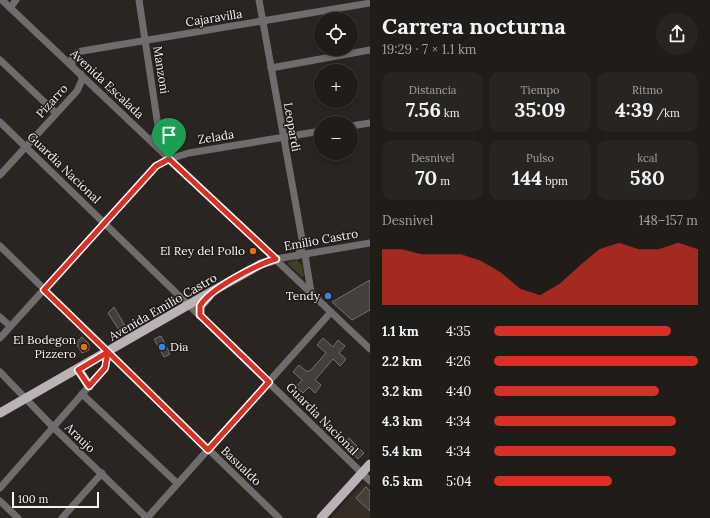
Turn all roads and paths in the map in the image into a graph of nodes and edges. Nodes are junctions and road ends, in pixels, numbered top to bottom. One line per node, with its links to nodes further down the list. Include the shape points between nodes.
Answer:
1 (2, 0): 6 (street, Avenida Escalada)
2 (16, 0): 6 (street)
3 (139, 0): 8 (street, Manzoni)
4 (259, 0): 7 (street, Leopardi)
5 (370, 3): 7 (street, Cajaravilla)
6 (10, 8): 11 (street, Avenida Escalada)
7 (263, 21): 8 (street, Cajaravilla); 12 (street, Leopardi)
8 (145, 40): 11 (street, Cajaravilla, via 77,53 72,58); 20 (street, Manzoni, via 158,126 157,133)
9 (370, 50): 12 (street)
10 (0, 60): 14 (street)
11 (72, 66): 13 (street, Avenida Escalada)
12 (270, 68): 19 (street, Leopardi)
13 (81, 74): 14 (street, Pizarro, via 81,85); 20 (street, Avenida Escalada)
14 (56, 113): 21 (street, Pizarro)
15 (0, 122): 21 (street, Guardia Nacional)
16 (370, 123): 17 (street)
17 (358, 125)
18 (314, 132): 19 (street, Zelada)
19 (283, 138): 22 (street, Zelada, via 188,153); 28 (street, Leopardi, via 302,239 302,248)
20 (151, 140): 22 (street, Avenida Escalada)
21 (26, 146): 23 (street, Pizarro); 24 (street, Guardia Nacional)
22 (169, 159): 24 (street, Zelada, via 156,166); 29 (street, Avenida Escalada)
23 (0, 175)
24 (105, 222): 30 (street, Zelada); 33 (street, Guardia Nacional)
25 (370, 243): 27 (street, Emilio Castro)
26 (0, 246): 30 (street, Basualdo)
27 (305, 255): 28 (street, Emilio Castro); 32 (street)
28 (297, 256): 29 (street, Emilio Castro)
29 (276, 259): 31 (main road, Avenida Emilio Castro, via 261,264); 32 (street, Avenida Escalada)
30 (44, 290): 37 (street, Zelada); 40 (street, Basualdo)
31 (214, 291): 33 (main road, Avenida Emilio Castro); 35 (main road, via 202,303)
32 (311, 292): 34 (street, Avenida Escalada)
33 (190, 304): 35 (street, Guardia Nacional); 40 (main road, Avenida Emilio Castro)
34 (331, 312): 39 (street, Avenida Escalada); 43 (street)
35 (200, 315): 43 (street, Guardia Nacional)
36 (0, 316): 37 (street)
37 (10, 326): 38 (street, Zelada)
38 (0, 338)
39 (370, 349)
40 (108, 352): 41 (main road, Avenida Emilio Castro); 44 (street, via 105,368); 49 (street, Basualdo)
41 (78, 370): 44 (main road); 46 (main road, Avenida Emilio Castro)
42 (0, 372): 46 (street, Araujo)
43 (269, 382): 49 (street); 52 (street, Guardia Nacional)
44 (89, 386): 45 (street)
45 (82, 394): 48 (street); 54 (street)
46 (27, 398): 47 (main road, Avenida Emilio Castro); 48 (street, Araujo)
47 (0, 413)
48 (53, 427): 51 (street, Araujo); 55 (street)
49 (208, 450): 54 (street); 60 (street, Basualdo)
50 (370, 464): 52 (main road)
51 (102, 473): 58 (street); 59 (street, Araujo)
52 (362, 473): 53 (street, Guardia Nacional); 61 (main road)
53 (370, 481)
54 (177, 483): 59 (street)
55 (0, 488)
56 (0, 501): 57 (street)
57 (18, 518)
58 (62, 518)
59 (147, 518)
60 (279, 518)
61 (321, 518)

